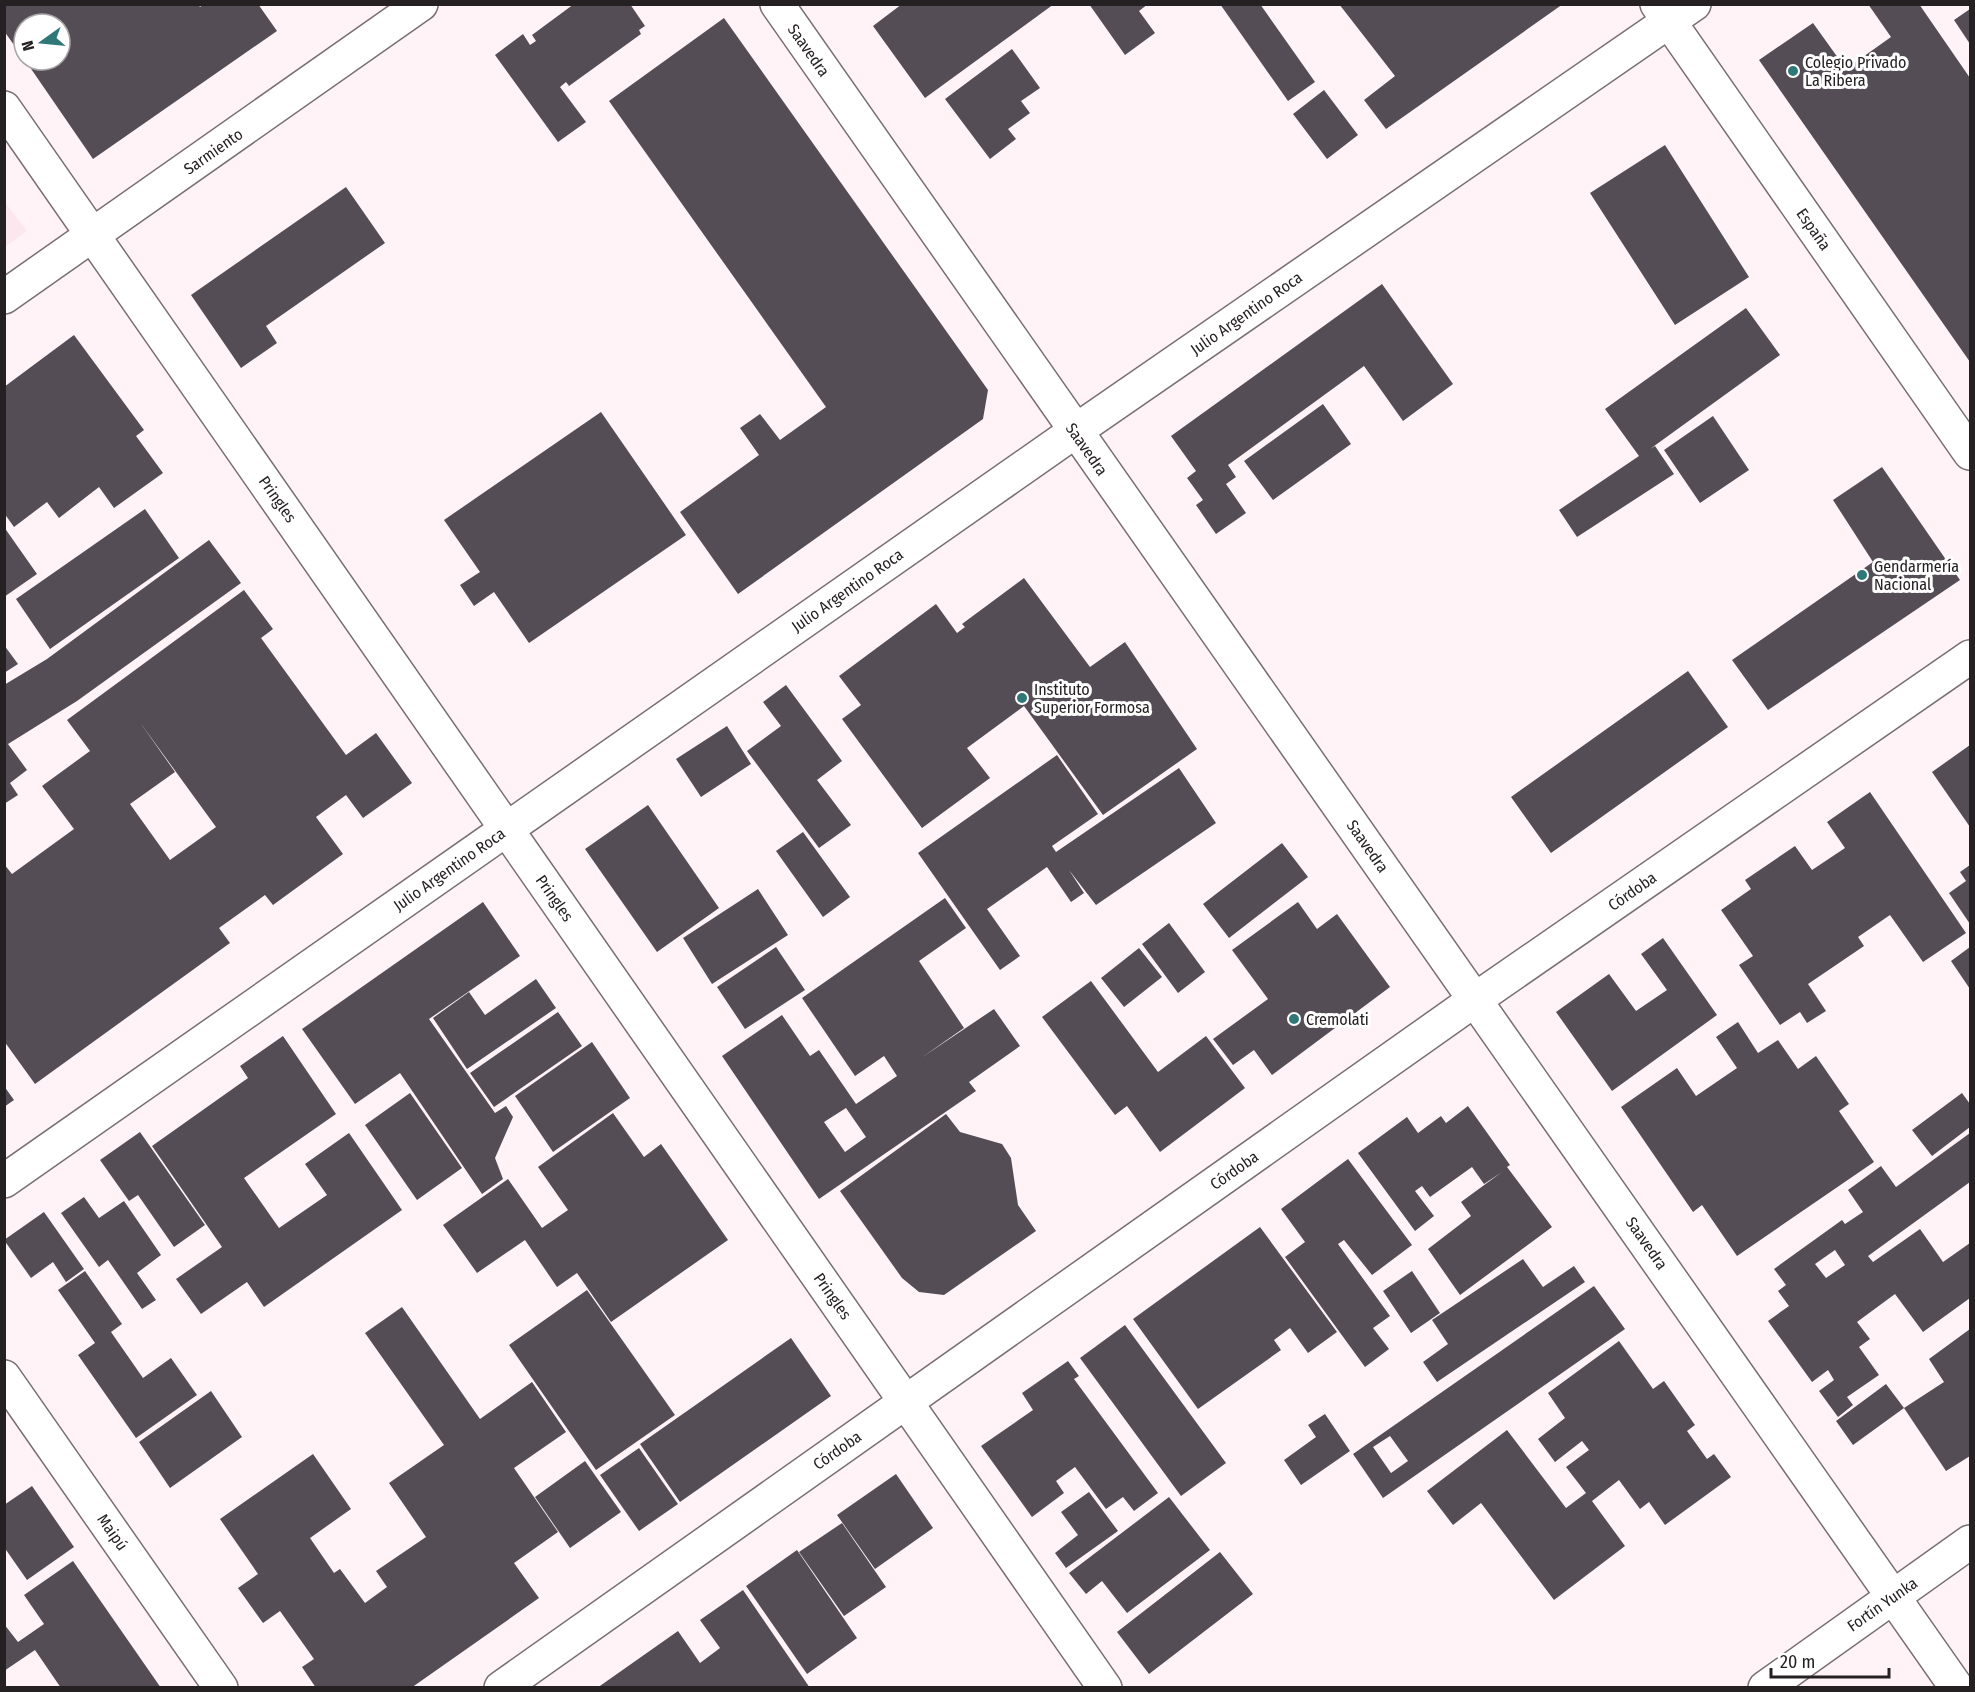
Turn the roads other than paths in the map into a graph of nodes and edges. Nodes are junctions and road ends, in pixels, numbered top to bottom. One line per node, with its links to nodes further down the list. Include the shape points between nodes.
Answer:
1 (421, 4): 5 (street, Sarmiento)
2 (777, 4): 7 (street, Saavedra)
3 (1673, 10): 7 (street, Julio Argentino Roca); 8 (street, España)
4 (4, 108): 5 (street, Pringles)
5 (94, 234): 6 (street, Sarmiento); 10 (street, Pringles)
6 (4, 297)
7 (1074, 432): 10 (street, Julio Argentino Roca); 11 (street, Saavedra)
8 (1971, 453)
9 (1971, 657): 11 (street, Córdoba)
10 (507, 828): 12 (street, Julio Argentino Roca); 14 (street, Pringles)
11 (1476, 999): 14 (street, Córdoba); 16 (street, Saavedra)
12 (4, 1181)
13 (4, 1377): 17 (street, Maipú)
14 (906, 1402): 18 (street, Córdoba); 19 (street, Pringles)
15 (1971, 1542): 16 (street, Fortín Yunka)
16 (1893, 1596): 20 (street, Fortín Yunka); 21 (street, Saavedra)
17 (221, 1688)
18 (501, 1688)
19 (1105, 1688)
20 (1765, 1688)
21 (1957, 1688)

